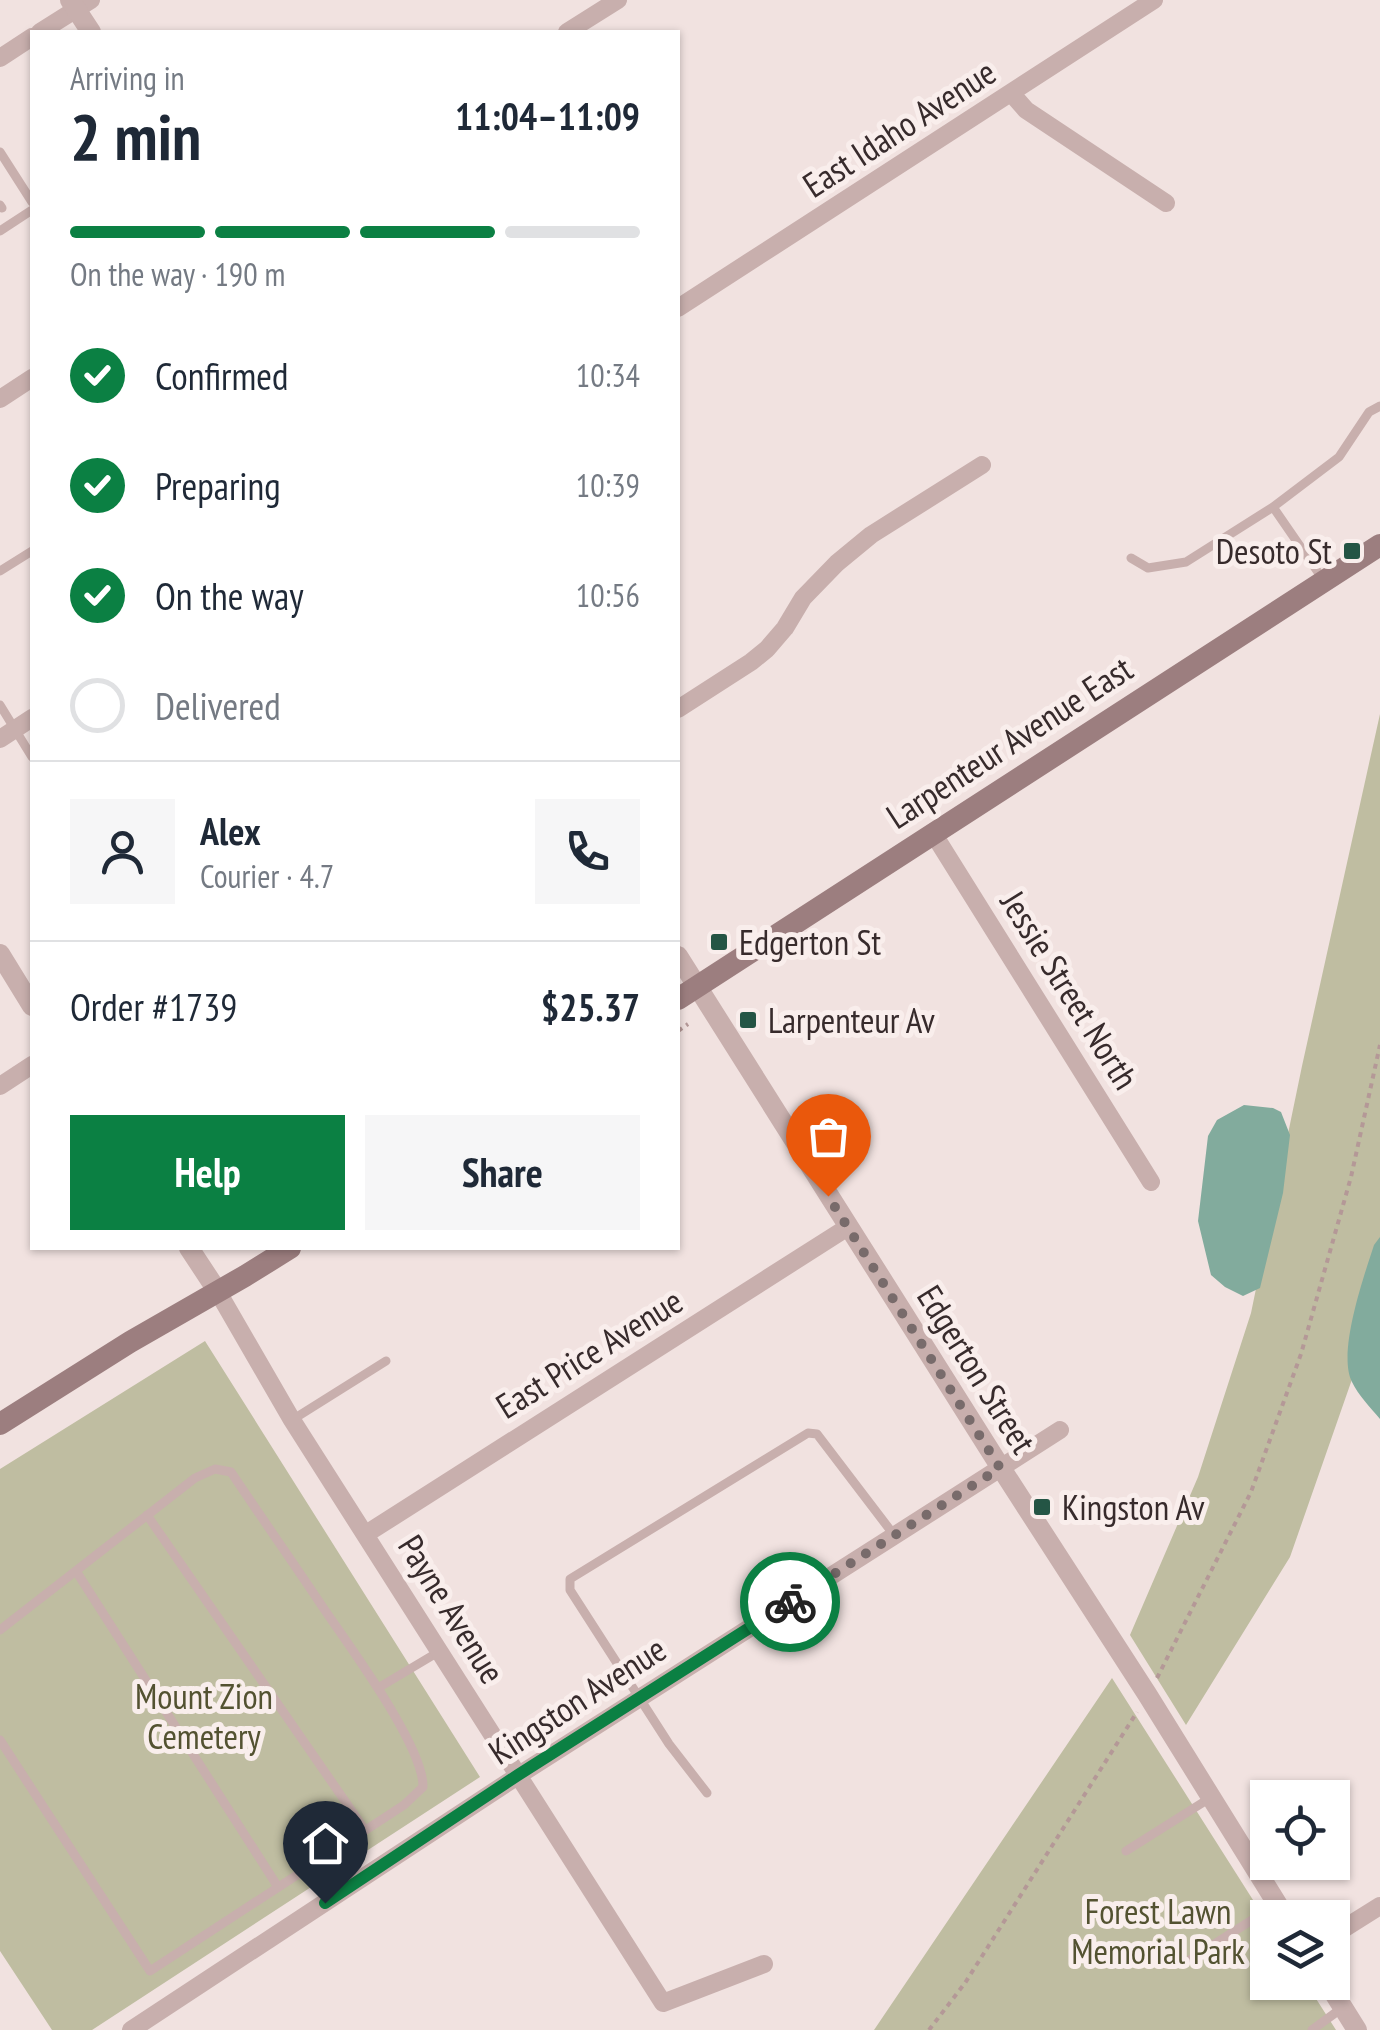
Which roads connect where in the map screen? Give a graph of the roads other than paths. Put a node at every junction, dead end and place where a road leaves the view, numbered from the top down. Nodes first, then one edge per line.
1 (618, 0) edge
2 (1154, 0) edge
3 (79, 3) edge
4 (43, 30) edge
5 (90, 30) edge
6 (570, 30) edge
7 (30, 38) edge
8 (0, 58) edge
9 (1012, 94) junction
10 (0, 152) edge
11 (30, 199) edge
12 (1166, 203) dead end
13 (30, 211) edge
14 (0, 231) edge
15 (680, 307) edge
16 (30, 379) edge
17 (0, 399) edge
18 (1380, 406) edge
19 (982, 466) dead end
20 (1272, 507) junction
21 (1380, 545) edge
22 (30, 551) edge
23 (1130, 558) dead end
24 (0, 571) edge
25 (1323, 580) junction
26 (0, 705) edge
27 (680, 708) edge
28 (30, 719) edge
29 (8, 734) edge
30 (30, 755) edge
31 (933, 834) junction
32 (0, 954) edge
33 (680, 964) edge
34 (687, 993) edge
35 (30, 1003) edge
36 (30, 1066) edge
37 (0, 1086) edge
38 (1151, 1182) dead end
39 (848, 1227) junction
40 (189, 1250) edge
41 (287, 1250) edge
42 (218, 1292) junction
43 (386, 1361) dead end
44 (292, 1420) junction
45 (0, 1424) edge
46 (1060, 1430) dead end
47 (1000, 1468) junction
48 (147, 1515) junction
49 (366, 1534) junction
50 (894, 1535) junction
51 (76, 1570) junction
52 (0, 1630) edge
53 (440, 1651) junction
54 (378, 1688) junction
55 (640, 1698) junction
56 (0, 1740) edge
57 (518, 1775) junction
58 (707, 1793) dead end
59 (1210, 1798) junction
60 (365, 1830) junction
61 (1126, 1850) dead end
62 (278, 1887) junction
63 (1274, 1900) edge
64 (1380, 1906) edge
65 (1350, 1925) edge
66 (1250, 1928) edge
67 (1191, 1959) dead end
68 (764, 1964) dead end
69 (1338, 2000) edge
70 (1343, 2008) junction
71 (131, 2030) edge
72 (1312, 2030) edge
73 (1357, 2030) edge

1 - 6 street
2 - 9 street, East Idaho Avenue
3 - 4 street
3 - 5 street
7 - 8 street
9 - 12 street
9 - 15 street, East Idaho Avenue
10 - 11 lane
13 - 14 lane
16 - 17 street
18 - 20 lane
19 - 27 street
20 - 23 lane
20 - 25 lane
21 - 25 main road, Larpenteur Avenue East
22 - 24 lane
25 - 31 main road, Larpenteur Avenue East
26 - 29 lane
28 - 29 street
29 - 30 lane
31 - 34 main road, Larpenteur Avenue East
31 - 38 street, Jessie Street North
32 - 35 street
33 - 34 street, Edgerton Street
34 - 39 street, Edgerton Street
36 - 37 street
39 - 47 street, Edgerton Street
39 - 49 street, East Price Avenue
40 - 42 street, Payne Avenue
41 - 42 main road
42 - 44 street, Payne Avenue
42 - 45 main road
43 - 44 lane
44 - 49 street, Payne Avenue
46 - 47 street, Kingston Avenue
47 - 50 street, Kingston Avenue
47 - 59 street, Edgerton Street
48 - 51 lane
48 - 54 lane
48 - 60 lane
49 - 53 street, Payne Avenue
50 - 55 street, Kingston Avenue
50 - 55 lane
51 - 52 lane
51 - 62 lane
53 - 54 lane
53 - 57 street, Payne Avenue
54 - 60 lane
55 - 57 street, Kingston Avenue
55 - 58 lane
56 - 62 lane
57 - 68 street, Payne Avenue
57 - 71 street, Kingston Avenue
59 - 61 lane
59 - 63 street, Edgerton Street
60 - 62 lane
64 - 65 street
66 - 67 lane
69 - 70 street
70 - 72 lane
70 - 73 street

